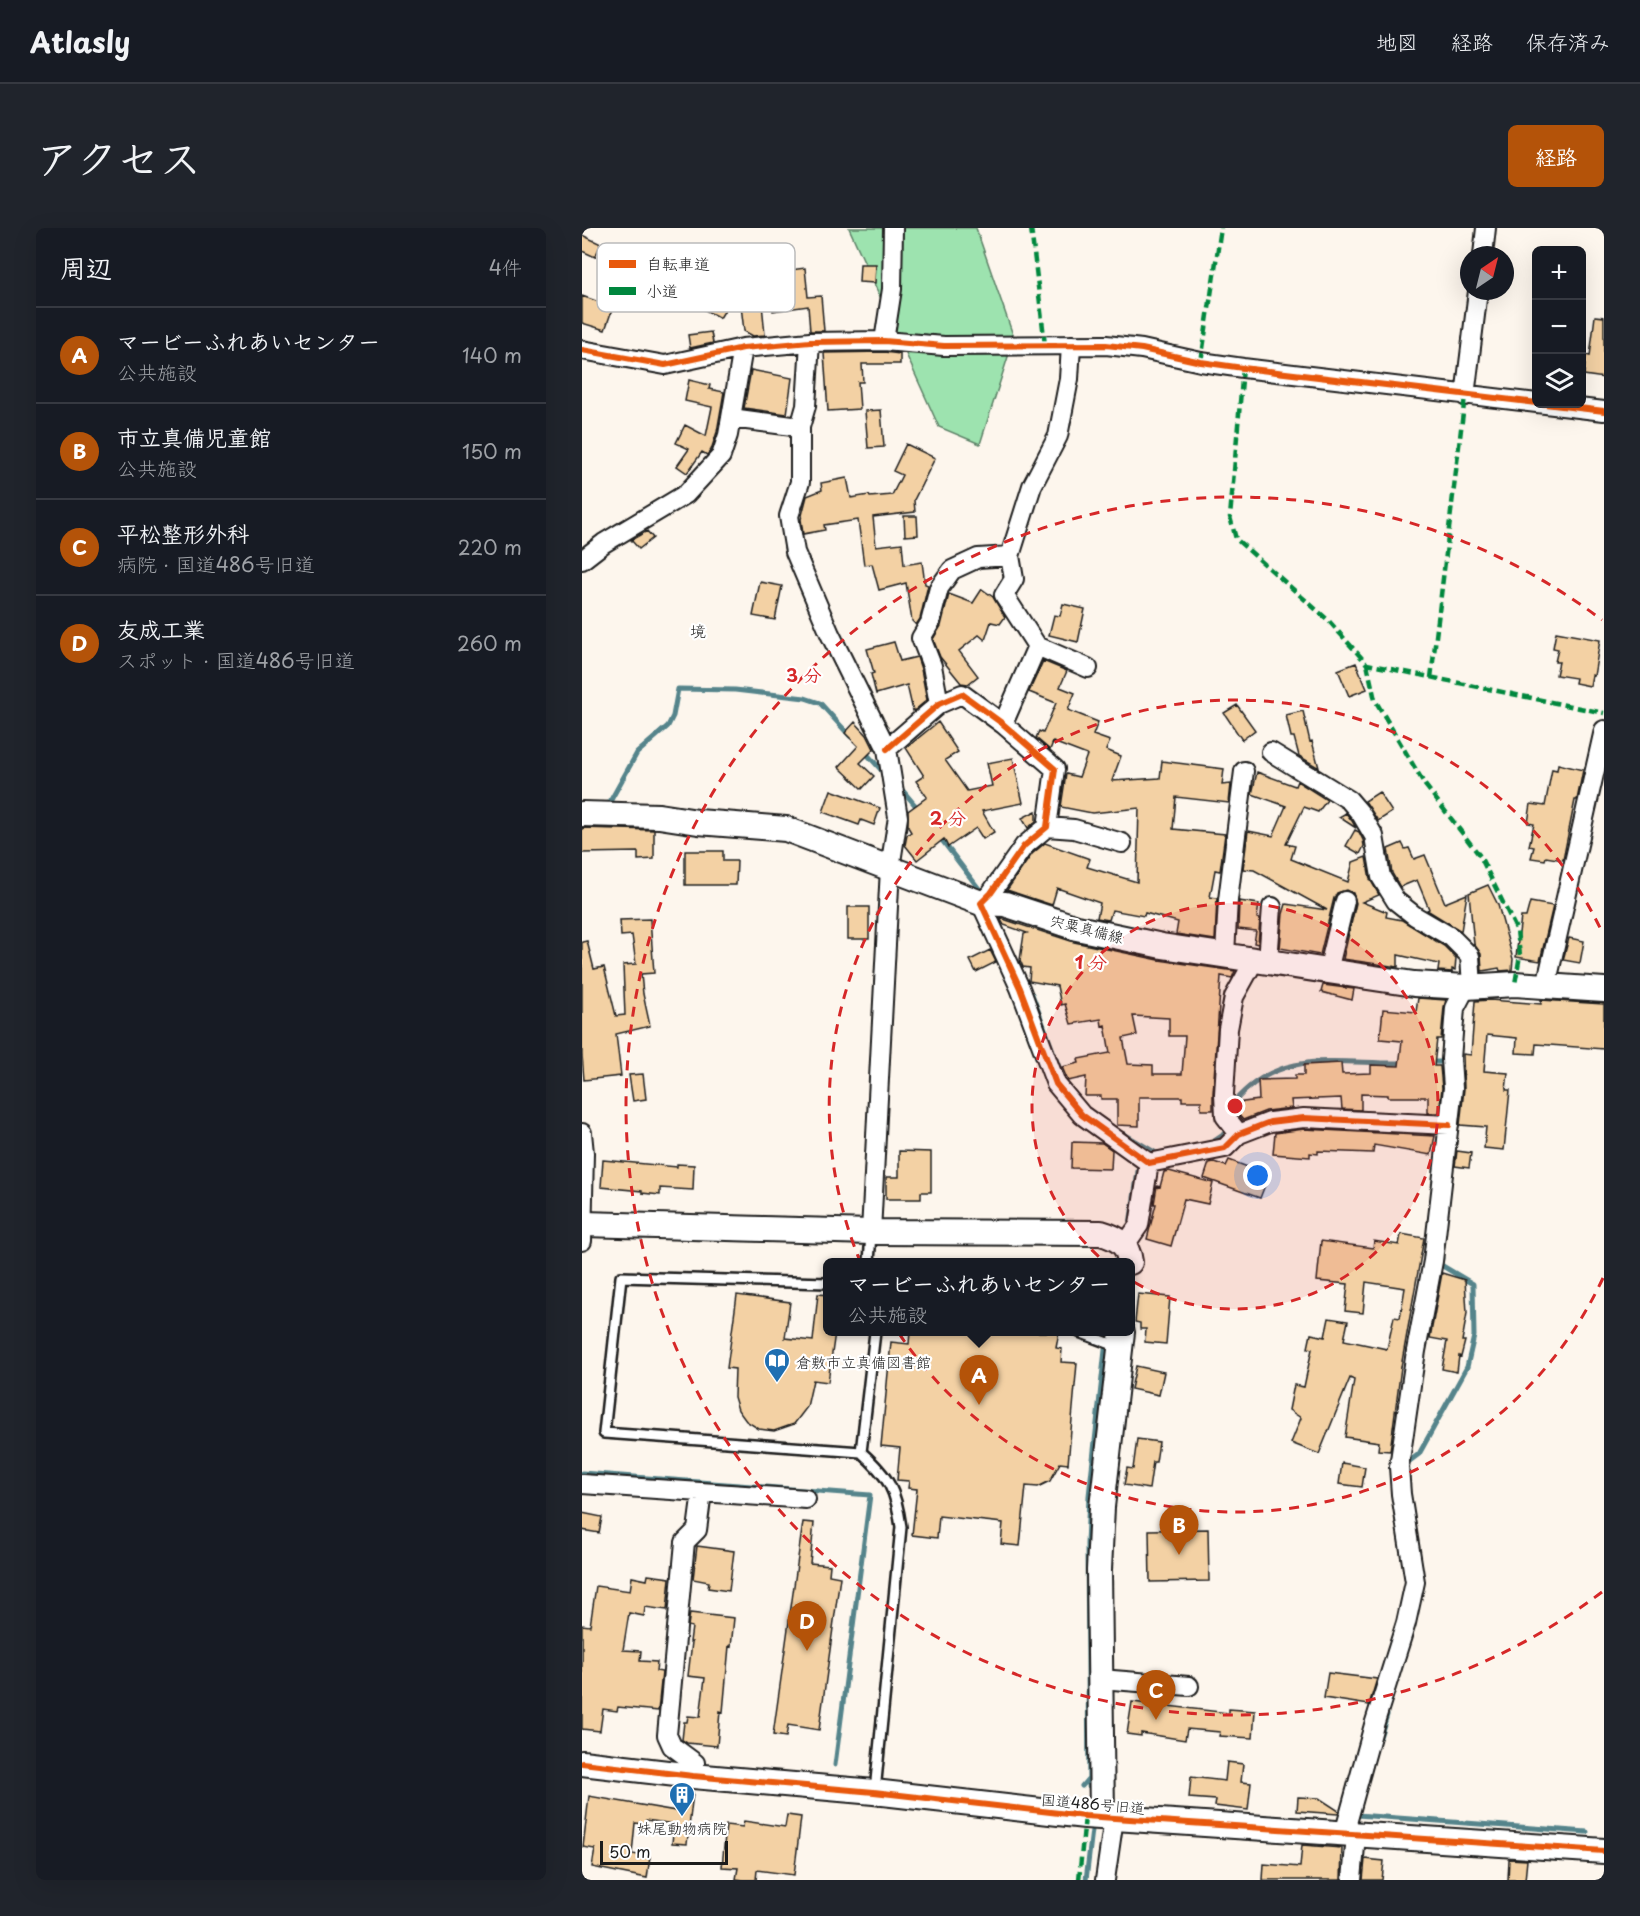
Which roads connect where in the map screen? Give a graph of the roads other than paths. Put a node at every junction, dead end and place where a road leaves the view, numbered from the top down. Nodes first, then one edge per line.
1 (893, 228) edge
2 (1486, 228) edge
3 (1484, 246) edge
4 (1477, 300) edge
5 (884, 341) junction
6 (810, 342) junction
7 (1071, 345) junction
8 (743, 348) junction
9 (582, 350) edge
10 (1465, 396) junction
11 (1604, 411) edge
12 (730, 418) junction
13 (800, 427) junction
14 (1010, 556) junction
15 (582, 560) edge
16 (1037, 646) junction
17 (1089, 668) dead end
18 (939, 704) junction
19 (1003, 724) junction
20 (1604, 730) edge
21 (887, 749) junction
22 (1271, 752) dead end
23 (1244, 771) dead end
24 (582, 814) edge
25 (1047, 827) junction
26 (1122, 843) dead end
27 (890, 868) junction
28 (1345, 902) dead end
29 (981, 903) junction
30 (1272, 907) dead end
31 (1225, 954) junction
32 (1262, 960) junction
33 (1329, 971) junction
34 (1546, 986) junction
35 (1468, 987) junction
36 (1604, 990) edge
37 (1449, 1125) junction
38 (582, 1133) edge
39 (1239, 1134) junction
40 (1149, 1163) junction
41 (583, 1232) edge
42 (871, 1232) junction
43 (1127, 1254) edge
44 (869, 1258) edge
45 (823, 1283) edge
46 (875, 1336) edge
47 (1094, 1336) edge
48 (1113, 1341) edge
49 (861, 1452) junction
50 (582, 1484) edge
51 (702, 1492) junction
52 (806, 1499) dead end
53 (1100, 1679) junction
54 (1188, 1686) dead end
55 (582, 1763) edge
56 (693, 1776) junction
57 (874, 1792) junction
58 (1108, 1817) junction
59 (1350, 1834) junction
60 (1604, 1851) edge
61 (1105, 1880) edge
62 (1352, 1880) edge

1 - 5 street
2 - 3 street
4 - 10 street
5 - 6 street
5 - 7 street
6 - 8 street
6 - 13 street
7 - 10 street
7 - 14 street
8 - 9 street
8 - 12 street
10 - 11 street
12 - 13 street
12 - 15 street
13 - 21 street
14 - 16 street
14 - 18 street
16 - 17 street
16 - 19 street
18 - 19 street
18 - 21 street
19 - 25 street
20 - 34 street
21 - 27 street
22 - 35 street
23 - 31 street
24 - 27 street, 宍粟真備線
25 - 26 street
25 - 29 street
27 - 29 street, 宍粟真備線
27 - 42 street
28 - 33 street
29 - 31 street, 宍粟真備線
29 - 40 street
30 - 32 street
31 - 32 street, 宍粟真備線
32 - 33 street, 宍粟真備線
32 - 39 street
33 - 35 street, 宍粟真備線
34 - 35 street, 宍粟真備線
34 - 36 street, 宍粟真備線
35 - 37 street
37 - 39 street
37 - 59 street
38 - 41 street
39 - 40 street
40 - 43 street
41 - 42 street
42 - 43 street
42 - 44 lane
45 - 49 lane
46 - 49 lane
47 - 48 lane
48 - 53 street
49 - 57 lane
50 - 51 street
51 - 52 street
51 - 56 street
53 - 54 street
53 - 58 street
55 - 56 street, 国道486号旧道
56 - 57 street, 国道486号旧道
57 - 58 street, 国道486号旧道
58 - 59 street, 国道486号旧道
58 - 61 street
59 - 60 street, 国道486号旧道
59 - 62 street

